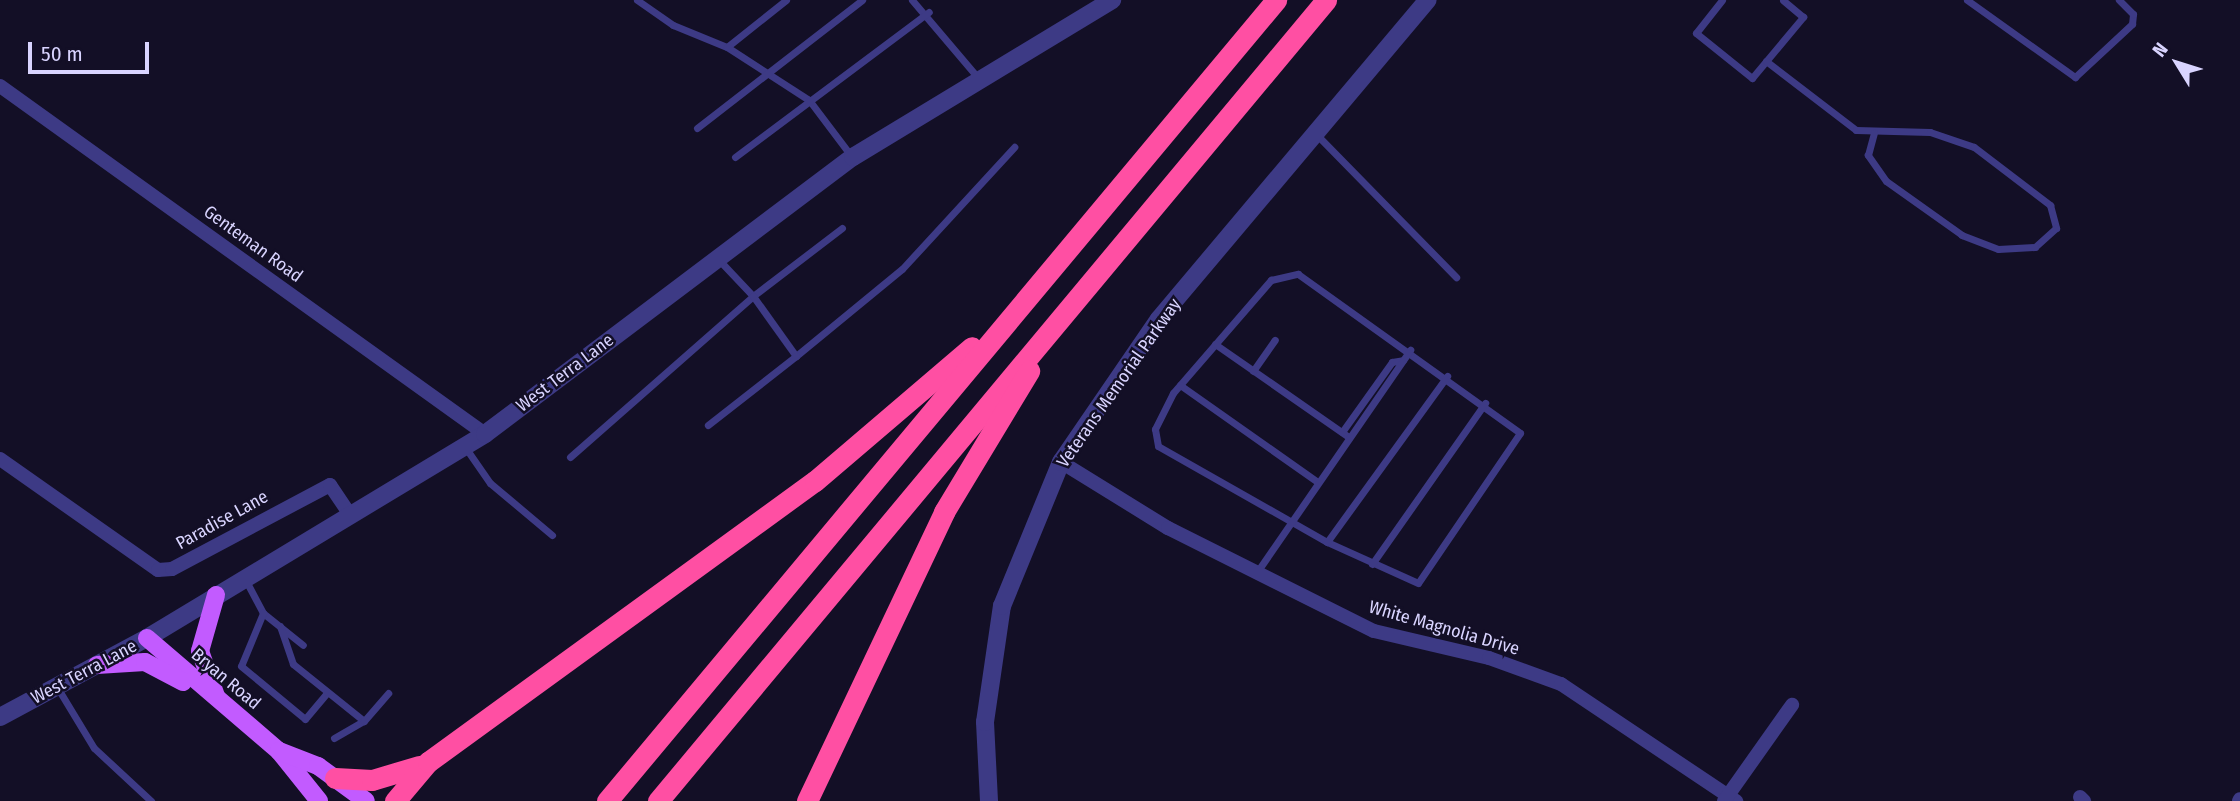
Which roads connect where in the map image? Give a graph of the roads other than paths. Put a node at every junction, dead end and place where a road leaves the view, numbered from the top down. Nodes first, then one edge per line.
1 (636, 0) edge
2 (786, 0) edge
3 (862, 0) edge
4 (912, 0) edge
5 (1112, 0) edge
6 (1276, 0) edge
7 (1326, 0) edge
8 (1428, 0) edge
9 (1722, 0) edge
10 (1783, 0) edge
11 (1967, 0) edge
12 (2119, 0) edge
13 (929, 12) junction
14 (727, 47) junction
15 (1766, 61) junction
16 (768, 74) junction
17 (980, 79) junction
18 (0, 86) edge
19 (809, 100) junction
20 (697, 128) dead end
21 (1874, 132) junction
22 (1315, 134) junction
23 (1014, 147) dead end
24 (735, 157) dead end
25 (853, 157) junction
26 (842, 228) dead end
27 (716, 257) junction
28 (1456, 277) dead end
29 (1037, 286) junction
30 (753, 296) junction
31 (1055, 324) junction
32 (1275, 340) dead end
33 (1215, 344) junction
34 (1410, 350) junction
35 (796, 356) junction
36 (1253, 371) junction
37 (1447, 376) junction
38 (1180, 385) junction
39 (1485, 403) junction
40 (708, 425) dead end
41 (485, 434) junction
42 (1345, 435) junction
43 (465, 446) junction
44 (570, 457) dead end
45 (0, 459) edge
46 (1061, 463) junction
47 (1316, 481) junction
48 (350, 516) junction
49 (1289, 522) junction
50 (552, 536) dead end
51 (1327, 542) junction
52 (1372, 564) junction
53 (1257, 572) junction
54 (244, 579) junction
55 (216, 595) junction
56 (263, 613) junction
57 (279, 626) junction
58 (147, 638) junction
59 (303, 645) dead end
60 (97, 665) junction
61 (57, 687) junction
62 (328, 692) junction
63 (388, 693) dead end
64 (218, 700) junction
65 (1793, 705) dead end
66 (0, 717) edge
67 (364, 721) junction
68 (334, 738) dead end
69 (279, 751) junction
70 (428, 762) junction
71 (335, 778) junction
72 (1729, 799) edge
73 (151, 801) edge
74 (319, 801) edge
75 (366, 801) edge
76 (395, 801) edge
77 (607, 801) edge
78 (658, 801) edge
79 (807, 801) edge
80 (989, 801) edge

1 - 14 lane
2 - 14 lane
3 - 16 lane
4 - 13 lane
5 - 17 street, West Terra Lane
6 - 29 highway
7 - 31 highway
8 - 22 street, Veterans Memorial Parkway
9 - 15 lane
10 - 15 lane
11 - 12 lane
13 - 17 lane
13 - 19 lane
14 - 16 lane
15 - 21 lane
16 - 19 lane
16 - 20 lane
17 - 25 street, West Terra Lane
18 - 41 street, Genteman Road
19 - 24 lane
19 - 25 lane
21 - 21 lane
22 - 28 lane
22 - 46 street, Veterans Memorial Parkway
23 - 35 lane
25 - 27 street, West Terra Lane
26 - 30 lane
27 - 30 lane
27 - 41 street, West Terra Lane
29 - 70 highway
29 - 77 highway
30 - 35 lane
30 - 44 lane
31 - 78 highway
31 - 79 highway
32 - 36 lane
33 - 34 lane
33 - 36 lane
33 - 38 lane
34 - 37 lane
34 - 42 lane
35 - 40 lane
36 - 42 lane
37 - 39 lane
37 - 51 lane
38 - 47 lane
38 - 49 lane
39 - 52 lane
39 - 52 lane
41 - 43 street, West Terra Lane
42 - 47 lane
43 - 48 street, West Terra Lane
43 - 50 lane
45 - 48 street, Paradise Lane
46 - 53 street, White Magnolia Drive
46 - 80 street, Veterans Memorial Parkway
47 - 49 lane
48 - 54 street, West Terra Lane
49 - 51 lane
49 - 53 lane
51 - 52 lane
53 - 72 street, White Magnolia Drive
54 - 55 street, West Terra Lane
54 - 56 lane
55 - 58 street, West Terra Lane
55 - 64 main road
56 - 57 lane
56 - 62 lane
57 - 59 lane
57 - 62 lane
58 - 60 street, West Terra Lane
58 - 64 main road, Bryan Road
60 - 61 street, West Terra Lane
60 - 64 main road
61 - 66 street, West Terra Lane
61 - 73 lane
62 - 67 lane
63 - 67 lane
64 - 69 main road, Bryan Road
65 - 72 street
67 - 68 lane
69 - 71 main road, Bryan Road
69 - 74 main road, Bryan Road
70 - 71 highway
70 - 76 highway
71 - 75 main road, Bryan Road

